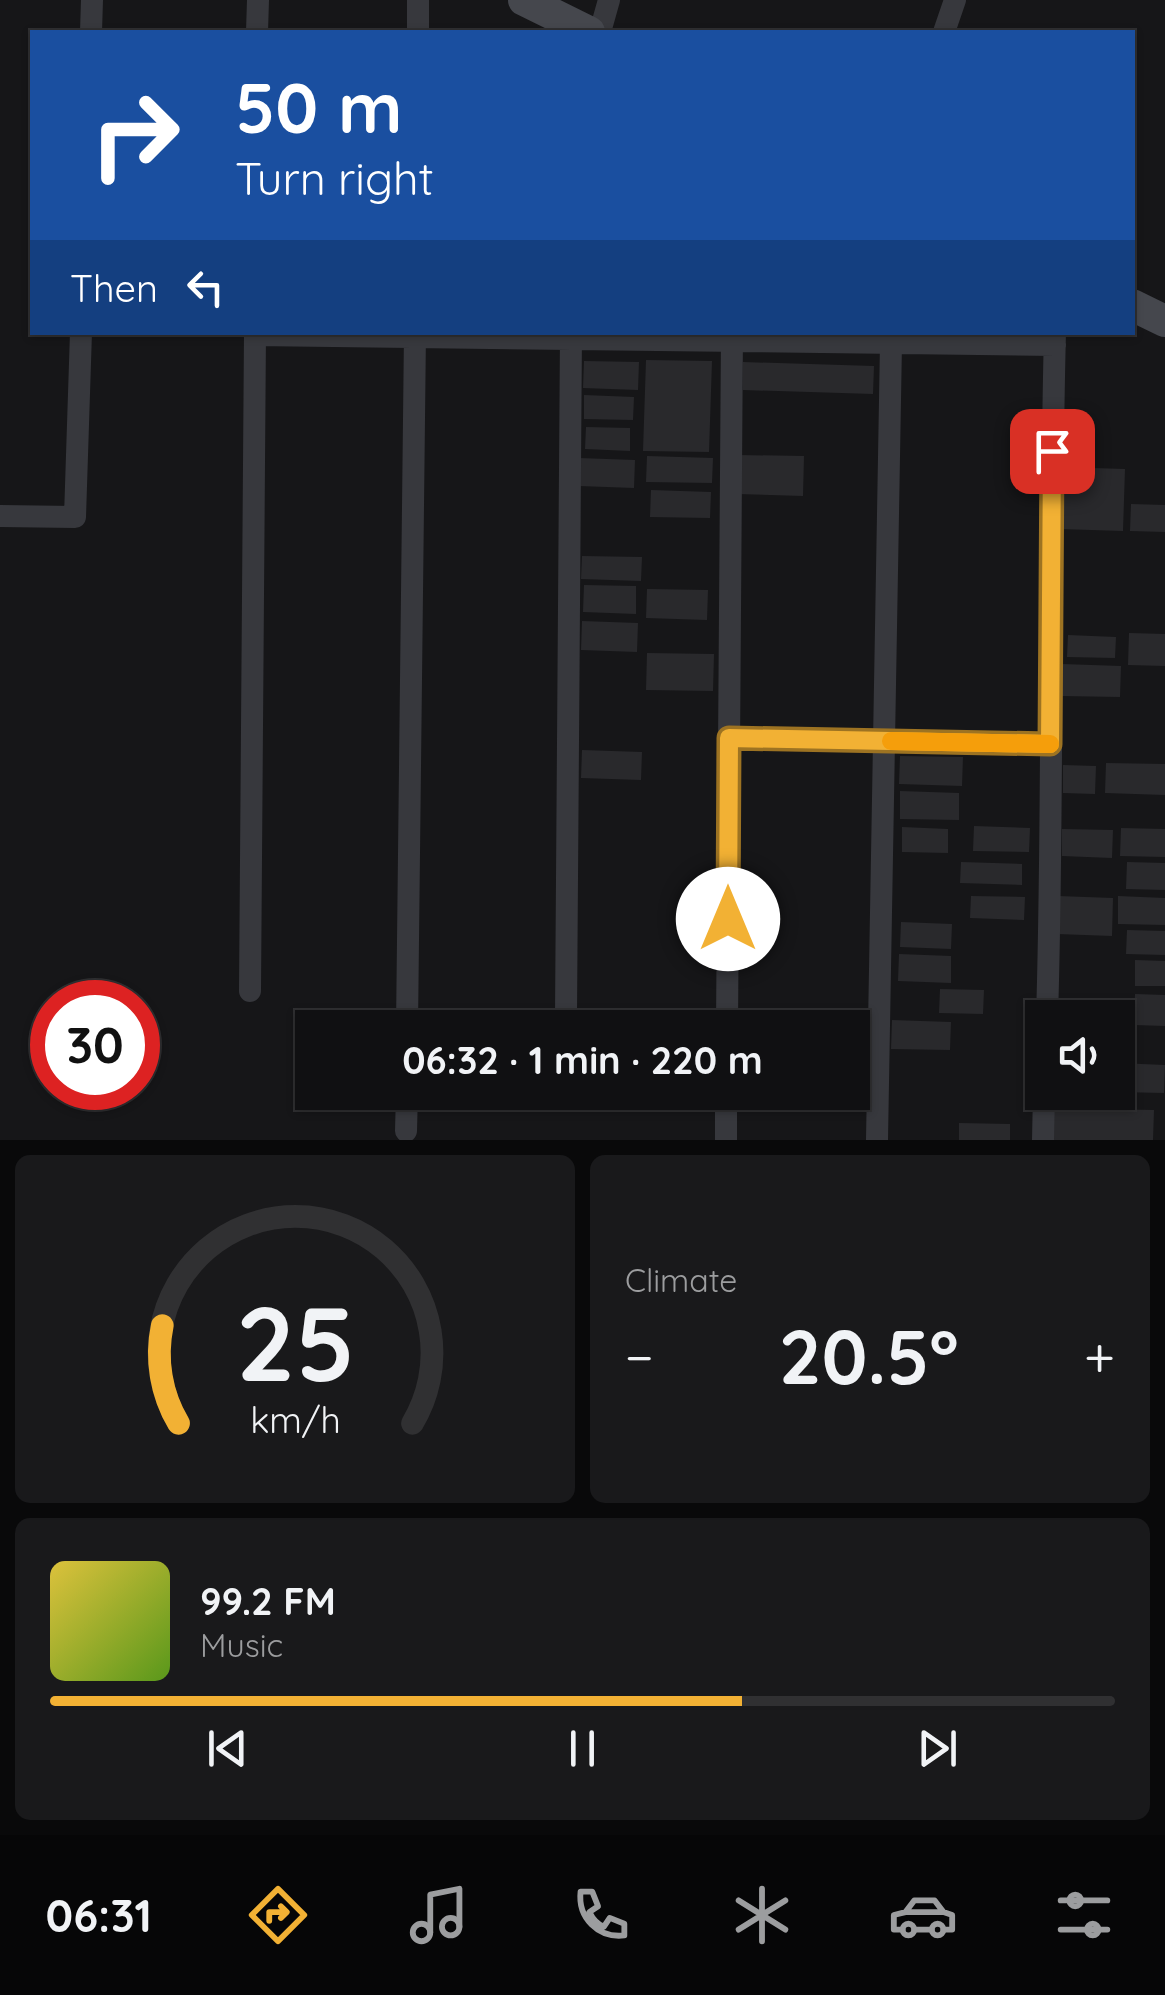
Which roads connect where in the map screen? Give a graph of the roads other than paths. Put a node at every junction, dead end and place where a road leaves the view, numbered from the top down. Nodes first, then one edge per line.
1 (92, 0) edge
2 (258, 0) edge
3 (418, 0) edge
4 (524, 0) edge
5 (609, 0) edge
6 (955, 0) edge
7 (91, 30) edge
8 (257, 30) edge
9 (418, 30) edge
10 (584, 30) edge
11 (945, 30) edge
12 (1135, 306) edge
13 (1165, 320) edge
14 (81, 335) edge
15 (255, 335) edge
16 (415, 335) edge
17 (570, 336) edge
18 (732, 337) edge
19 (1055, 339) edge
20 (891, 344) junction
21 (0, 516) edge
22 (729, 738) junction
23 (884, 741) junction
24 (1050, 744) junction
25 (250, 991) dead end
26 (1048, 1000) edge
27 (407, 1010) edge
28 (566, 1010) edge
29 (727, 1010) edge
30 (407, 1110) edge
31 (726, 1110) edge
32 (1043, 1110) edge
33 (406, 1131) dead end
34 (726, 1140) edge
35 (877, 1140) edge
36 (1042, 1140) edge

1 - 7 street
2 - 8 street
3 - 9 street
4 - 10 main road
5 - 10 street
6 - 11 street
12 - 13 main road
14 - 21 street
15 - 25 street
16 - 17 street
16 - 27 street
17 - 18 street
17 - 28 street
18 - 20 street
18 - 22 street
19 - 20 street
19 - 24 street
20 - 23 street
22 - 23 street
22 - 29 street
23 - 24 street
23 - 35 street
24 - 26 street
30 - 33 street
31 - 34 street
32 - 36 street

